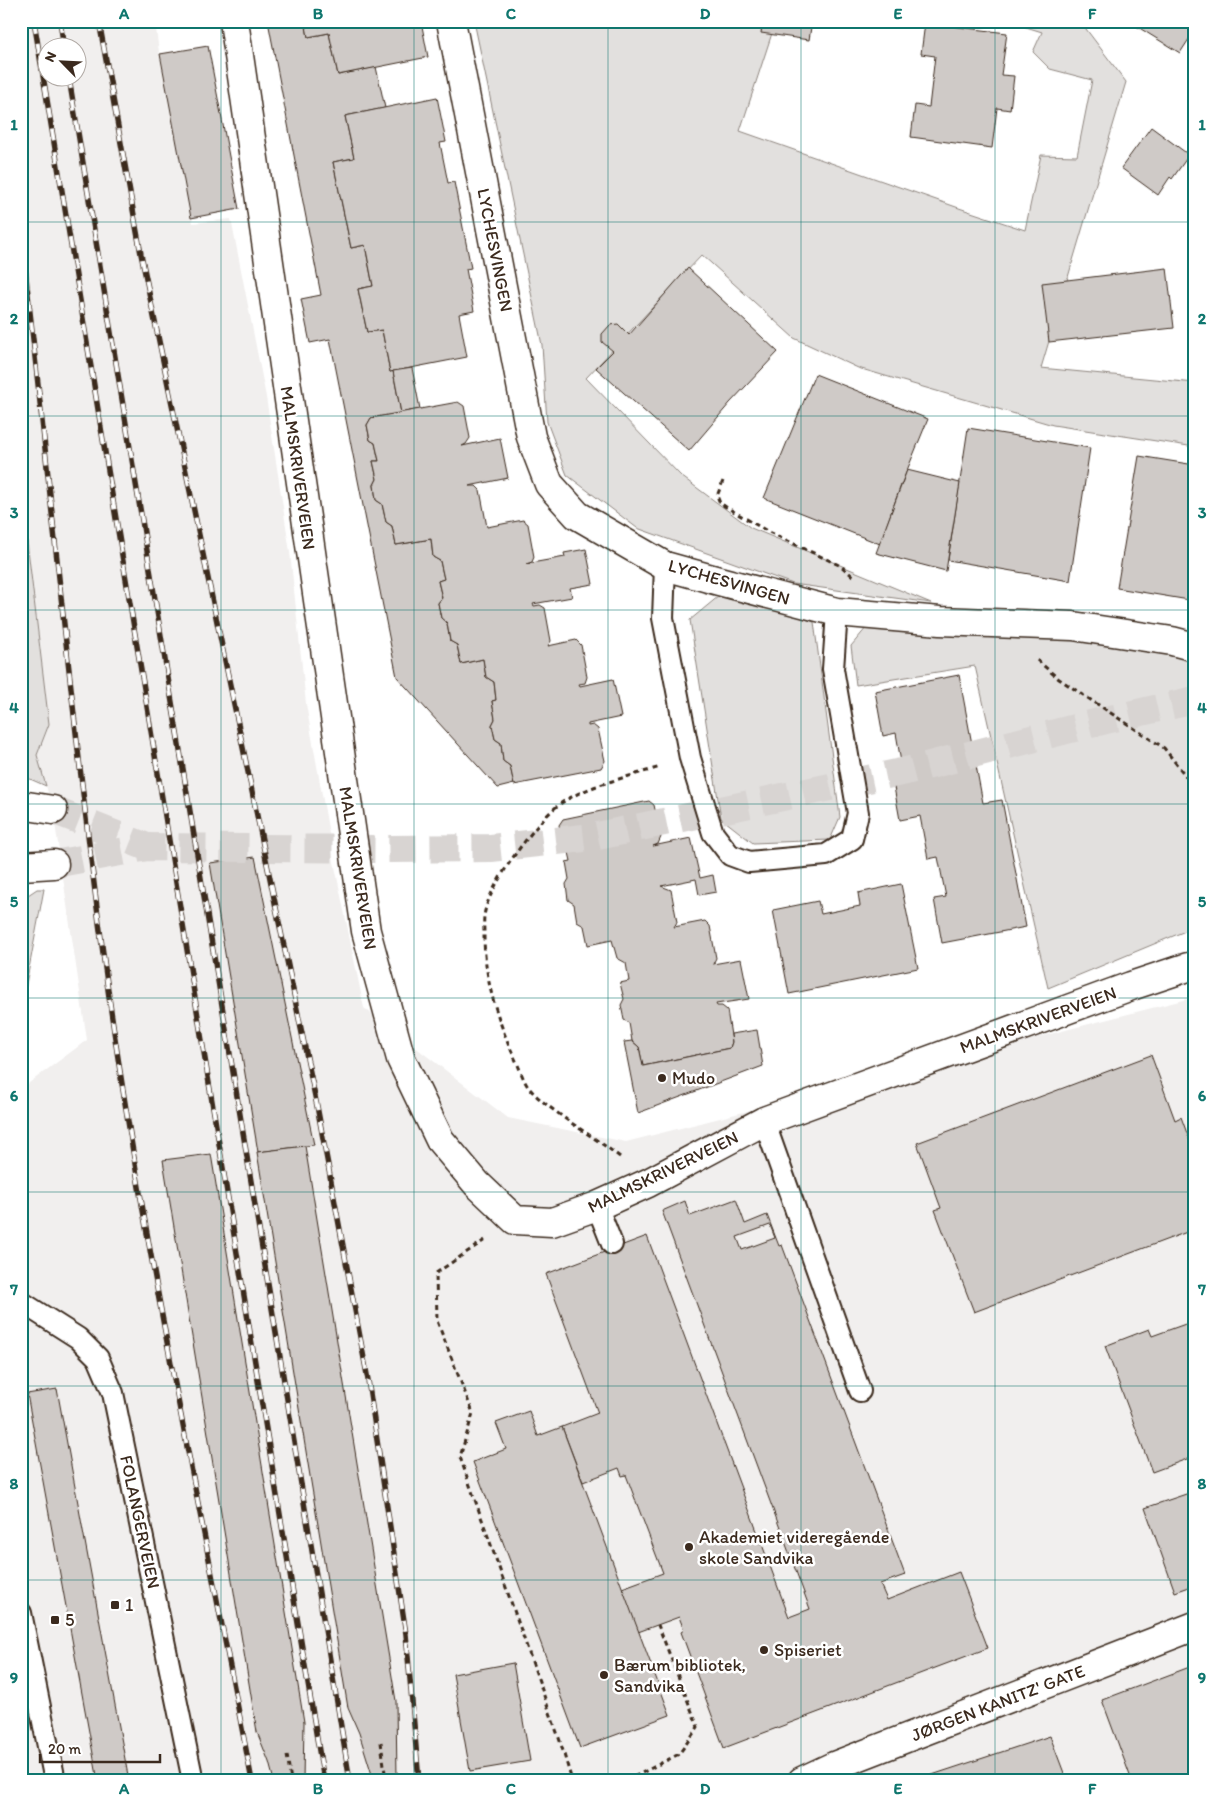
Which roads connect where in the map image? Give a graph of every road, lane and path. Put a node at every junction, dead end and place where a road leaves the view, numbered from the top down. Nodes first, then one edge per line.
1 (234, 21) edge
2 (451, 21) edge
3 (723, 481) dead end
4 (665, 566) junction
5 (837, 612) junction
6 (868, 614) junction
7 (1009, 622) junction
8 (1195, 647) edge
9 (690, 758) junction
10 (1195, 788) edge
11 (21, 805) edge
12 (53, 810) tunnel mouth
13 (54, 864) tunnel mouth
14 (21, 866) edge
15 (1195, 966) edge
16 (764, 1121) junction
17 (648, 1183) junction
18 (597, 1206) junction
19 (514, 1220) junction
20 (612, 1244) dead end
21 (22, 1301) edge
22 (860, 1391) dead end
23 (21, 1613) edge
24 (658, 1625) dead end
25 (1195, 1626) edge
26 (381, 1742) dead end
27 (287, 1755) dead end
28 (55, 1781) edge
29 (193, 1781) edge
30 (291, 1781) edge
31 (386, 1781) edge
32 (572, 1781) edge
33 (626, 1781) edge
34 (802, 1781) edge

1 - 19 street, MALMSKRIVERVEIEN
2 - 4 street, LYCHESVINGEN
3 - 6 path
4 - 5 street, LYCHESVINGEN
4 - 9 lane
5 - 6 street, LYCHESVINGEN
5 - 9 lane
6 - 7 street, LYCHESVINGEN
7 - 8 street, LYCHESVINGEN
7 - 10 path
9 - 17 path
11 - 12 street
13 - 14 street
15 - 16 street, MALMSKRIVERVEIEN
16 - 17 street, MALMSKRIVERVEIEN
16 - 22 lane
17 - 18 street, MALMSKRIVERVEIEN
18 - 19 street, MALMSKRIVERVEIEN
18 - 20 lane
19 - 32 path
21 - 29 lane, FOLANGERVEIEN
23 - 28 lane
24 - 33 path
25 - 34 street, JØRGEN KANITZ' GATE
26 - 31 path
27 - 30 path

